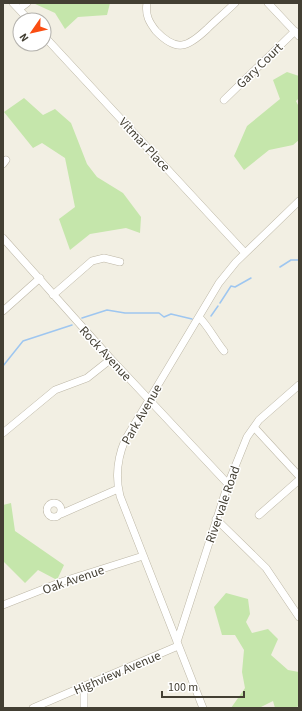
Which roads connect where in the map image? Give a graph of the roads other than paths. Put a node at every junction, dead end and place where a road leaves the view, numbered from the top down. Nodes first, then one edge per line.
1 (13, 3) edge
2 (27, 3) edge
3 (147, 3) edge
4 (235, 3) edge
5 (268, 3) edge
6 (19, 9) junction
7 (22, 12) edge
8 (297, 34) edge
9 (52, 45) edge
10 (224, 100) dead end
11 (299, 201) edge
12 (3, 238) edge
13 (245, 253) junction
14 (120, 262) dead end
15 (40, 278) junction
16 (53, 296) junction
17 (3, 311) edge
18 (199, 317) junction
19 (224, 351) dead end
20 (111, 359) junction
21 (299, 385) edge
22 (150, 398) junction
23 (254, 427) junction
24 (3, 433) edge
25 (299, 476) edge
26 (299, 480) edge
27 (228, 484) junction
28 (118, 489) junction
29 (61, 514) dead end
30 (258, 515) dead end
31 (216, 519) junction
32 (143, 556) junction
33 (3, 605) edge
34 (299, 617) edge
35 (178, 644) junction
36 (84, 686) junction
37 (33, 708) edge
38 (84, 708) edge
39 (203, 708) edge

1 - 6 street
2 - 6 street
3 - 4 street
5 - 8 street
6 - 7 street
8 - 10 street, Gary Court
9 - 13 street, Vitmar Place
11 - 13 street, Park Avenue
12 - 15 street, Rock Avenue
13 - 18 street, Park Avenue
14 - 16 street
15 - 16 street, Rock Avenue
15 - 17 street
16 - 20 street, Rock Avenue
18 - 19 street
18 - 22 street, Park Avenue
20 - 22 street, Rock Avenue
20 - 24 street
21 - 23 street, Rivervale Road
22 - 27 street, Rock Avenue
22 - 28 street, Park Avenue
23 - 25 street
23 - 27 street, Rivervale Road
26 - 30 street
27 - 31 street, Rivervale Road
28 - 29 street
28 - 32 street, Park Avenue
31 - 34 street
31 - 35 street, Rivervale Road
32 - 33 street, Oak Avenue
32 - 35 street, Park Avenue
35 - 36 street, Highview Avenue
35 - 39 street, Park Avenue
36 - 37 street, Highview Avenue
36 - 38 street

